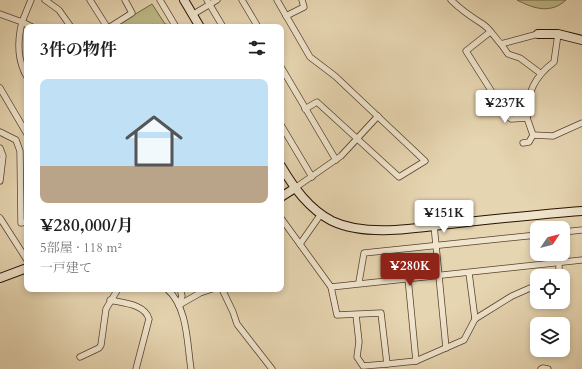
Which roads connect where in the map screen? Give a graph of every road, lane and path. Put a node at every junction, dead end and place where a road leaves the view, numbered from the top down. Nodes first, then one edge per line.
1 (31, 0) edge
2 (45, 0) edge
3 (90, 0) edge
4 (125, 0) edge
5 (160, 0) edge
6 (184, 0) edge
7 (217, 0) edge
8 (242, 0) edge
9 (277, 0) edge
10 (302, 0) edge
11 (451, 0) edge
12 (208, 2) edge
13 (0, 14) edge
14 (192, 15) junction
15 (286, 16) junction
16 (22, 22) junction
17 (26, 24) edge
18 (69, 24) edge
19 (105, 24) edge
20 (115, 24) edge
21 (174, 24) edge
22 (198, 24) edge
23 (221, 24) edge
24 (256, 24) edge
25 (490, 32) junction
26 (538, 34) joint
27 (558, 34) junction
28 (582, 40) edge
29 (501, 44) junction
30 (24, 72) edge
31 (284, 72) edge
32 (540, 73) junction
33 (0, 88) edge
34 (305, 109) junction
35 (378, 116) junction
36 (527, 118) junction
37 (582, 123) edge
38 (24, 129) edge
39 (284, 130) edge
40 (0, 132) edge
41 (533, 135) junction
42 (358, 138) junction
43 (523, 143) dead end
44 (0, 148) edge
45 (336, 160) junction
46 (284, 171) edge
47 (312, 177) junction
48 (0, 181) edge
49 (295, 188) junction
50 (24, 191) edge
51 (284, 195) edge
52 (582, 211) edge
53 (322, 214) junction
54 (0, 218) edge
55 (284, 222) edge
56 (24, 223) edge
57 (434, 225) junction
58 (582, 230) edge
59 (570, 231) edge
60 (530, 236) edge
61 (300, 244) junction
62 (436, 245) junction
63 (24, 255) edge
64 (582, 260) edge
65 (559, 263) junction
66 (24, 269) edge
67 (559, 269) edge
68 (469, 272) junction
69 (2, 275) edge
70 (439, 275) junction
71 (408, 278) junction
72 (359, 282) junction
73 (331, 287) junction
74 (530, 288) edge
75 (116, 292) edge
76 (169, 292) edge
77 (181, 292) edge
78 (203, 292) edge
79 (223, 292) edge
80 (110, 300) junction
81 (179, 305) junction
82 (356, 316) junction
83 (475, 319) junction
84 (446, 348) junction
85 (80, 357) dead end
86 (416, 362) junction
87 (387, 364) junction
88 (136, 369) edge
89 (191, 369) edge
90 (272, 369) edge
91 (541, 369) edge
92 (548, 369) edge

1 - 16 street
2 - 18 street
3 - 19 street
4 - 20 street
5 - 21 street
6 - 14 street
7 - 12 street
8 - 24 street
9 - 15 street
10 - 15 street
11 - 25 street
12 - 14 street
12 - 23 street
13 - 16 street
14 - 22 street
15 - 35 street
16 - 17 street
16 - 30 street
25 - 29 street
25 - 36 street
26 - 27 street
26 - 29 street
27 - 28 street
27 - 32 street
29 - 32 street
31 - 34 street
32 - 36 street
33 - 38 street
34 - 42 street
34 - 45 street
35 - 42 street
35 - 42 street
36 - 41 street
37 - 41 street
39 - 47 street
40 - 50 street
41 - 43 street
42 - 45 street
44 - 48 street
45 - 47 street
46 - 49 street
47 - 49 street
49 - 51 street
49 - 53 street
50 - 56 street
52 - 57 street
53 - 57 street
53 - 61 street
54 - 63 street
55 - 61 street
57 - 62 street
58 - 59 street
60 - 62 street
61 - 73 street
62 - 70 street
62 - 72 street
64 - 65 street
65 - 67 street
65 - 68 street
66 - 69 street
68 - 70 street
68 - 83 street
70 - 71 street
70 - 84 street
71 - 72 street
71 - 86 street
72 - 73 street
73 - 82 street
74 - 83 street
75 - 80 street
76 - 81 street
77 - 81 street
78 - 81 street
79 - 90 street
80 - 85 street
80 - 88 street
81 - 89 street
82 - 87 street
82 - 87 street
83 - 84 street
84 - 86 street
86 - 87 street
91 - 92 street

